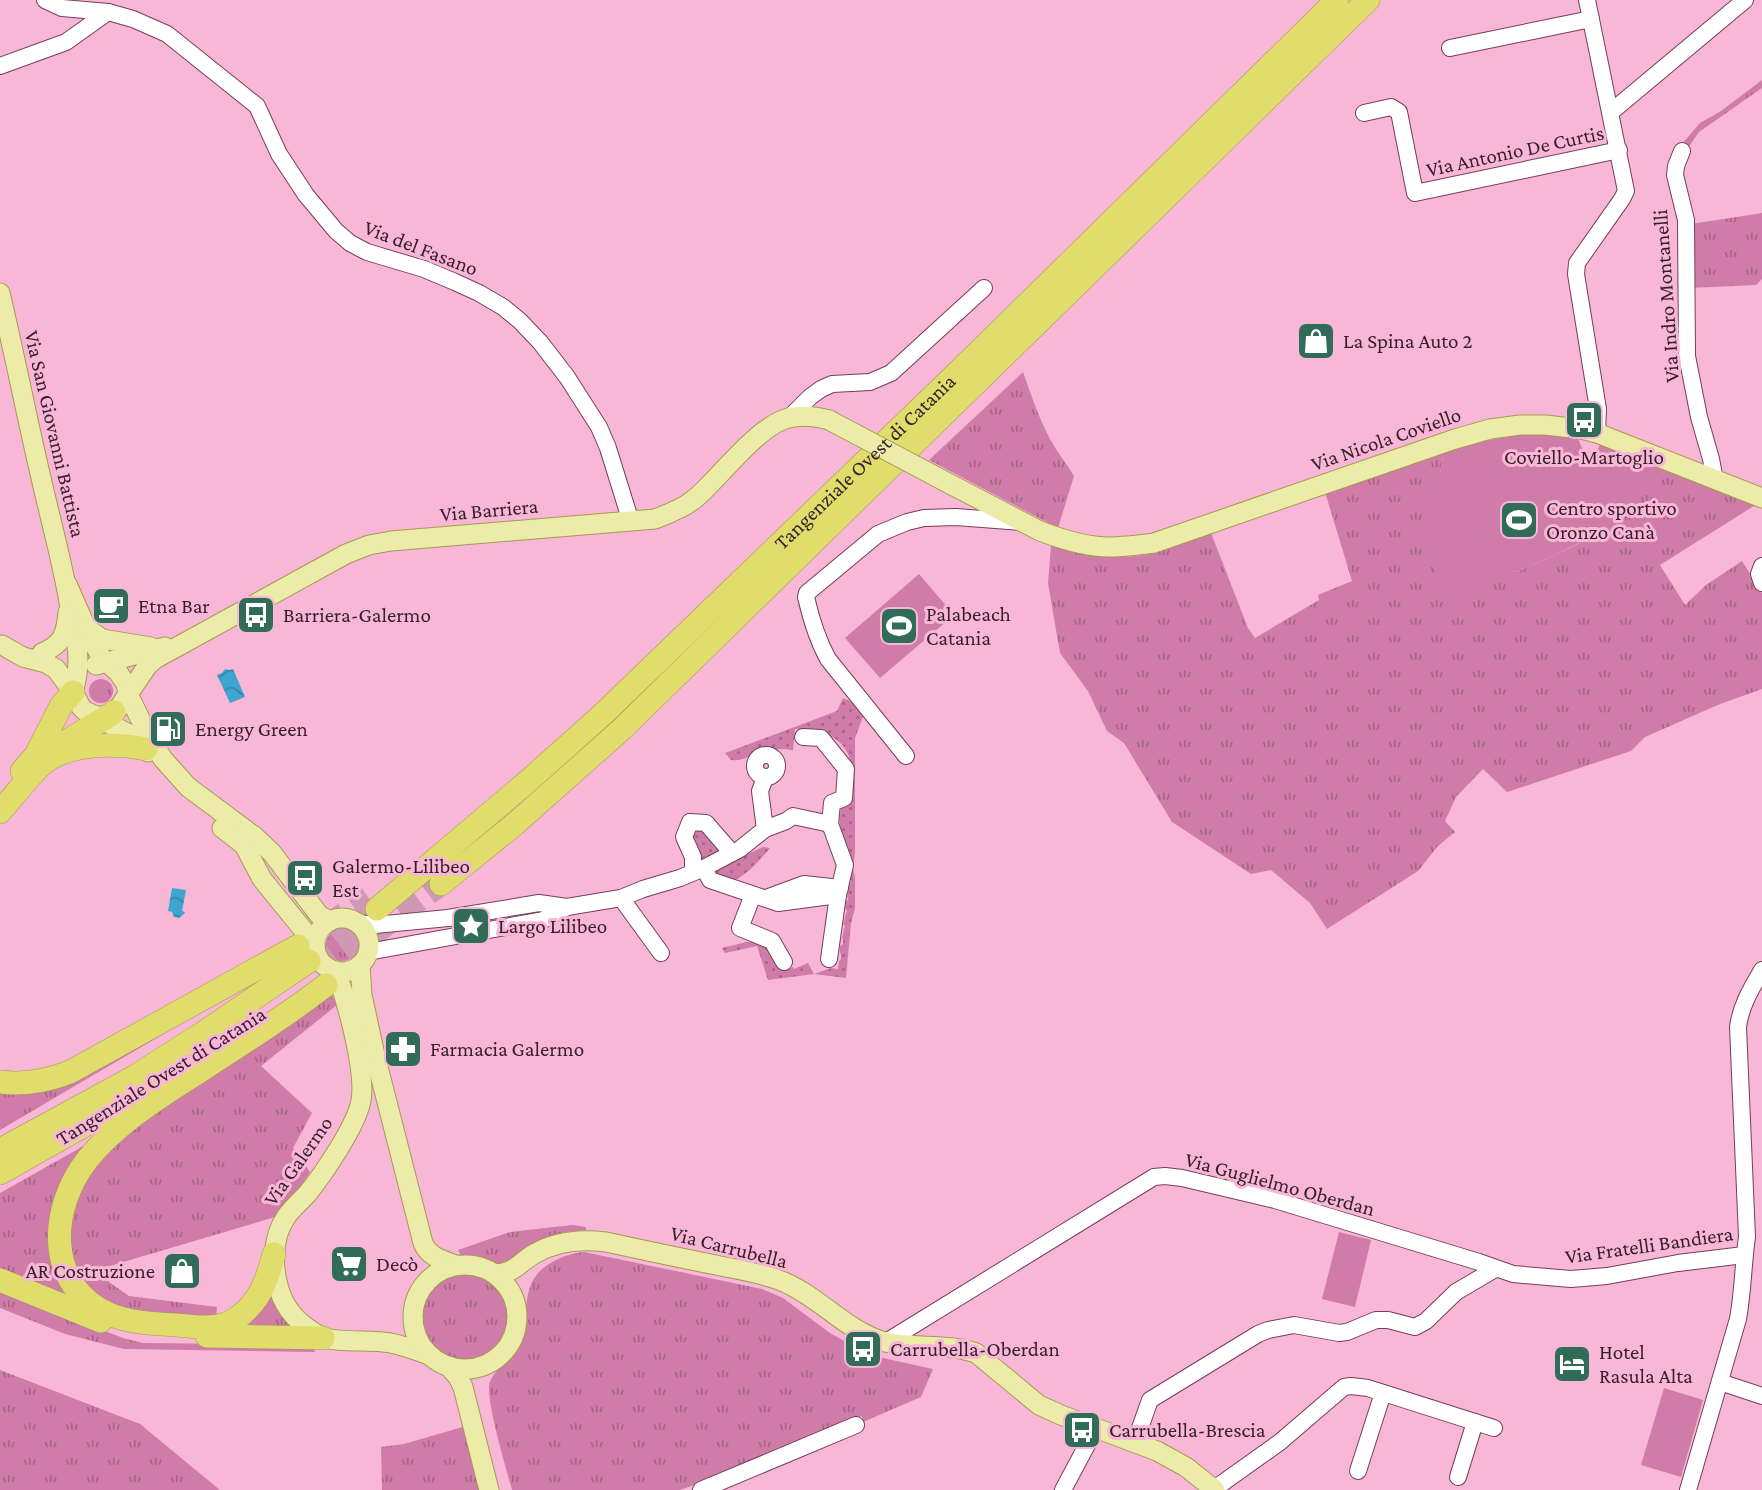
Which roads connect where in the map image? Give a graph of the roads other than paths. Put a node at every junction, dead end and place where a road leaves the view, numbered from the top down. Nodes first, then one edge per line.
1 (45, 0) edge
2 (1338, 0) edge
3 (1368, 0) edge
4 (1587, 0) edge
5 (1745, 0) edge
6 (108, 12) junction
7 (1591, 19) junction
8 (1450, 48) dead end
9 (0, 66) edge
10 (1611, 112) junction
11 (1364, 113) dead end
12 (1619, 150) junction
13 (1682, 151) dead end
14 (984, 288) dead end
15 (0, 293) edge
16 (790, 417) junction
17 (1597, 433) junction
18 (1715, 480) junction
19 (1762, 498) edge
20 (631, 522) junction
21 (1024, 523) junction
22 (1762, 566) edge
23 (1762, 583) edge
24 (68, 594) junction
25 (83, 625) junction
26 (180, 644) junction
27 (1, 645) edge
28 (159, 648) junction
29 (42, 653) junction
30 (78, 661) junction
31 (106, 665) junction
32 (69, 690) junction
33 (118, 706) junction
34 (803, 737) dead end
35 (146, 749) junction
36 (906, 756) dead end
37 (42, 764) junction
38 (765, 778) dead end
39 (0, 796) edge
40 (0, 812) edge
41 (830, 824) junction
42 (765, 829) junction
43 (732, 853) junction
44 (699, 870) junction
45 (839, 892) junction
46 (758, 897) junction
47 (621, 898) junction
48 (446, 900) junction
49 (373, 903) tunnel mouth
50 (567, 907) junction
51 (330, 921) junction
52 (358, 923) junction
53 (451, 936) junction
54 (661, 953) dead end
55 (364, 958) junction
56 (829, 960) dead end
57 (783, 962) dead end
58 (317, 964) junction
59 (1762, 970) edge
60 (0, 1082) edge
61 (0, 1150) edge
62 (0, 1172) edge
63 (557, 1245) junction
64 (274, 1254) junction
65 (1744, 1255) junction
66 (456, 1265) junction
67 (1495, 1269) junction
68 (495, 1274) junction
69 (0, 1280) edge
70 (517, 1307) junction
71 (323, 1338) junction
72 (886, 1342) junction
73 (429, 1355) junction
74 (487, 1365) junction
75 (449, 1367) junction
76 (1720, 1382) junction
77 (1383, 1393) junction
78 (1762, 1396) edge
79 (1475, 1422) junction
80 (856, 1425) dead end
81 (1096, 1427) junction
82 (1494, 1428) dead end
83 (1135, 1442) junction
84 (1358, 1471) dead end
85 (1458, 1477) dead end
86 (489, 1490) edge
87 (497, 1490) edge
88 (701, 1490) edge
89 (1063, 1490) edge
90 (1214, 1490) edge
91 (1688, 1490) edge

1 - 6 street, Via del Fasano
2 - 49 highway, Tangenziale Ovest di Catania
3 - 48 highway, Tangenziale Ovest di Catania
4 - 7 street
5 - 10 street
6 - 9 street
6 - 20 street, Via del Fasano
7 - 8 street
7 - 10 street
10 - 12 street
11 - 12 street, Via Antonio De Curtis
12 - 17 street
13 - 18 street, Via Indro Montanelli
14 - 16 street, Via Barriera
15 - 24 main road, Via San Giovanni Battista
16 - 20 main road, Via Barriera
16 - 21 main road, bridge
17 - 18 main road, Via Nicola Coviello
17 - 21 main road, Via Nicola Coviello
18 - 19 main road, Via Nicola Coviello
20 - 26 main road, Via Barriera
21 - 36 street
22 - 23 street
24 - 25 main road
24 - 29 main road
24 - 30 main road
25 - 28 main road
25 - 31 main road
26 - 28 main road
26 - 33 main road
27 - 29 main road
27 - 32 main road
28 - 31 main road
29 - 30 main road
30 - 31 main road
30 - 32 main road
31 - 32 main road
31 - 33 main road
32 - 33 main road
32 - 39 highway
33 - 35 main road, Via Galermo
33 - 37 highway
33 - 51 main road
34 - 41 street
35 - 37 highway
35 - 58 main road, Via Galermo
37 - 40 highway
38 - 42 street
41 - 42 street
41 - 45 street
42 - 43 street
43 - 44 street
43 - 44 street
44 - 46 street
44 - 47 street
45 - 46 street
45 - 56 street
46 - 57 street
47 - 50 street
47 - 54 street
48 - 50 street
48 - 52 street
48 - 53 street
50 - 53 street
51 - 52 main road
51 - 58 main road
52 - 55 main road
53 - 55 street
55 - 58 main road
55 - 66 main road
58 - 60 highway
58 - 61 highway, Tangenziale Ovest di Catania
58 - 62 highway, Tangenziale Ovest di Catania
58 - 64 main road, Via Galermo
58 - 64 highway
59 - 65 street, Via Fratelli Bandiera
63 - 68 main road, Via Carrubella
63 - 70 main road
63 - 72 main road, Via Carrubella
64 - 71 main road, Via Galermo
65 - 67 street, Via Fratelli Bandiera
65 - 76 street
66 - 68 main road
66 - 73 main road
67 - 72 street, Via Guglielmo Oberdan
67 - 83 street
68 - 70 main road
69 - 71 highway
70 - 74 main road
71 - 73 main road
72 - 81 main road, Via Carrubella
73 - 75 main road
74 - 75 main road
74 - 87 main road
75 - 86 main road
76 - 78 street
76 - 91 street
77 - 79 street
77 - 84 street
77 - 90 street
79 - 82 street
79 - 85 street
80 - 88 street
81 - 83 main road, Via Carrubella
81 - 89 street
83 - 90 main road, Via Carrubella

